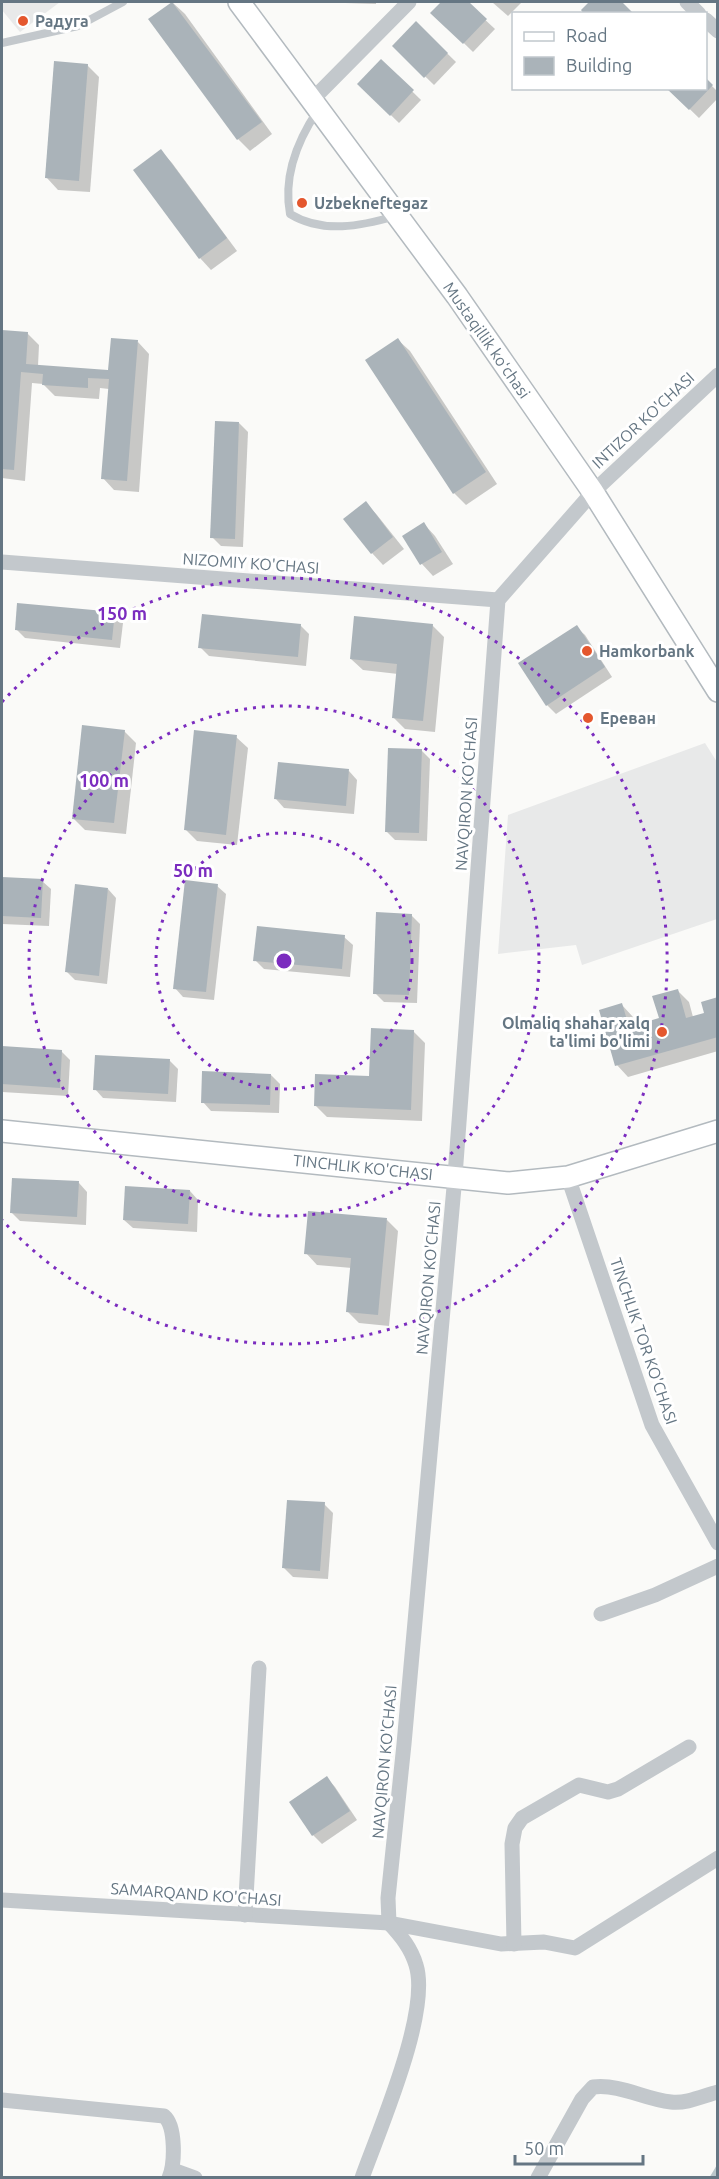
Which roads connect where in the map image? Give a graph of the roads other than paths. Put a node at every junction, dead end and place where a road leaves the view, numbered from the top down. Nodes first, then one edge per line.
1 (123, 2) edge
2 (239, 2) edge
3 (409, 2) edge
4 (2, 43) edge
5 (315, 104) junction
6 (398, 215) junction
7 (717, 375) edge
8 (593, 492) junction
9 (2, 562) edge
10 (498, 600) junction
11 (717, 691) edge
12 (2, 1131) edge
13 (717, 1131) edge
14 (455, 1176) junction
15 (568, 1177) junction
16 (717, 1543) edge
17 (717, 1566) edge
18 (601, 1614) dead end
19 (259, 1668) dead end
20 (689, 1747) dead end
21 (717, 1858) edge
22 (2, 1900) edge
23 (244, 1915) junction
24 (389, 1923) junction
25 (514, 1944) junction
26 (717, 2092) edge
27 (2, 2100) edge
28 (171, 2174) edge
29 (195, 2178) edge
30 (362, 2178) edge
31 (538, 2178) edge

1 - 4 lane
2 - 5 main road, Mustaqillik koʻchasi
3 - 5 street
5 - 6 main road, Mustaqillik koʻchasi
5 - 6 lane
6 - 8 main road, Mustaqillik koʻchasi
7 - 8 street, INTIZOR KO'CHASI
8 - 10 street
8 - 11 main road, Mustaqillik koʻchasi
9 - 10 street, NIZOMIY KO'CHASI
10 - 14 street, NAVQIRON KO'CHASI
12 - 14 main road, TINCHLIK KO'CHASI
13 - 15 main road, TINCHLIK KO'CHASI
14 - 15 main road, TINCHLIK KO'CHASI
14 - 24 street, NAVQIRON KO'CHASI
15 - 16 street, TINCHLIK TOR KO'CHASI
17 - 18 street
19 - 23 street
20 - 25 street
21 - 25 street, SAMARQAND KO'CHASI
22 - 23 street, SAMARQAND KO'CHASI
23 - 24 street, SAMARQAND KO'CHASI
24 - 25 street, SAMARQAND KO'CHASI
24 - 30 street
26 - 31 street
27 - 28 street
28 - 29 street

